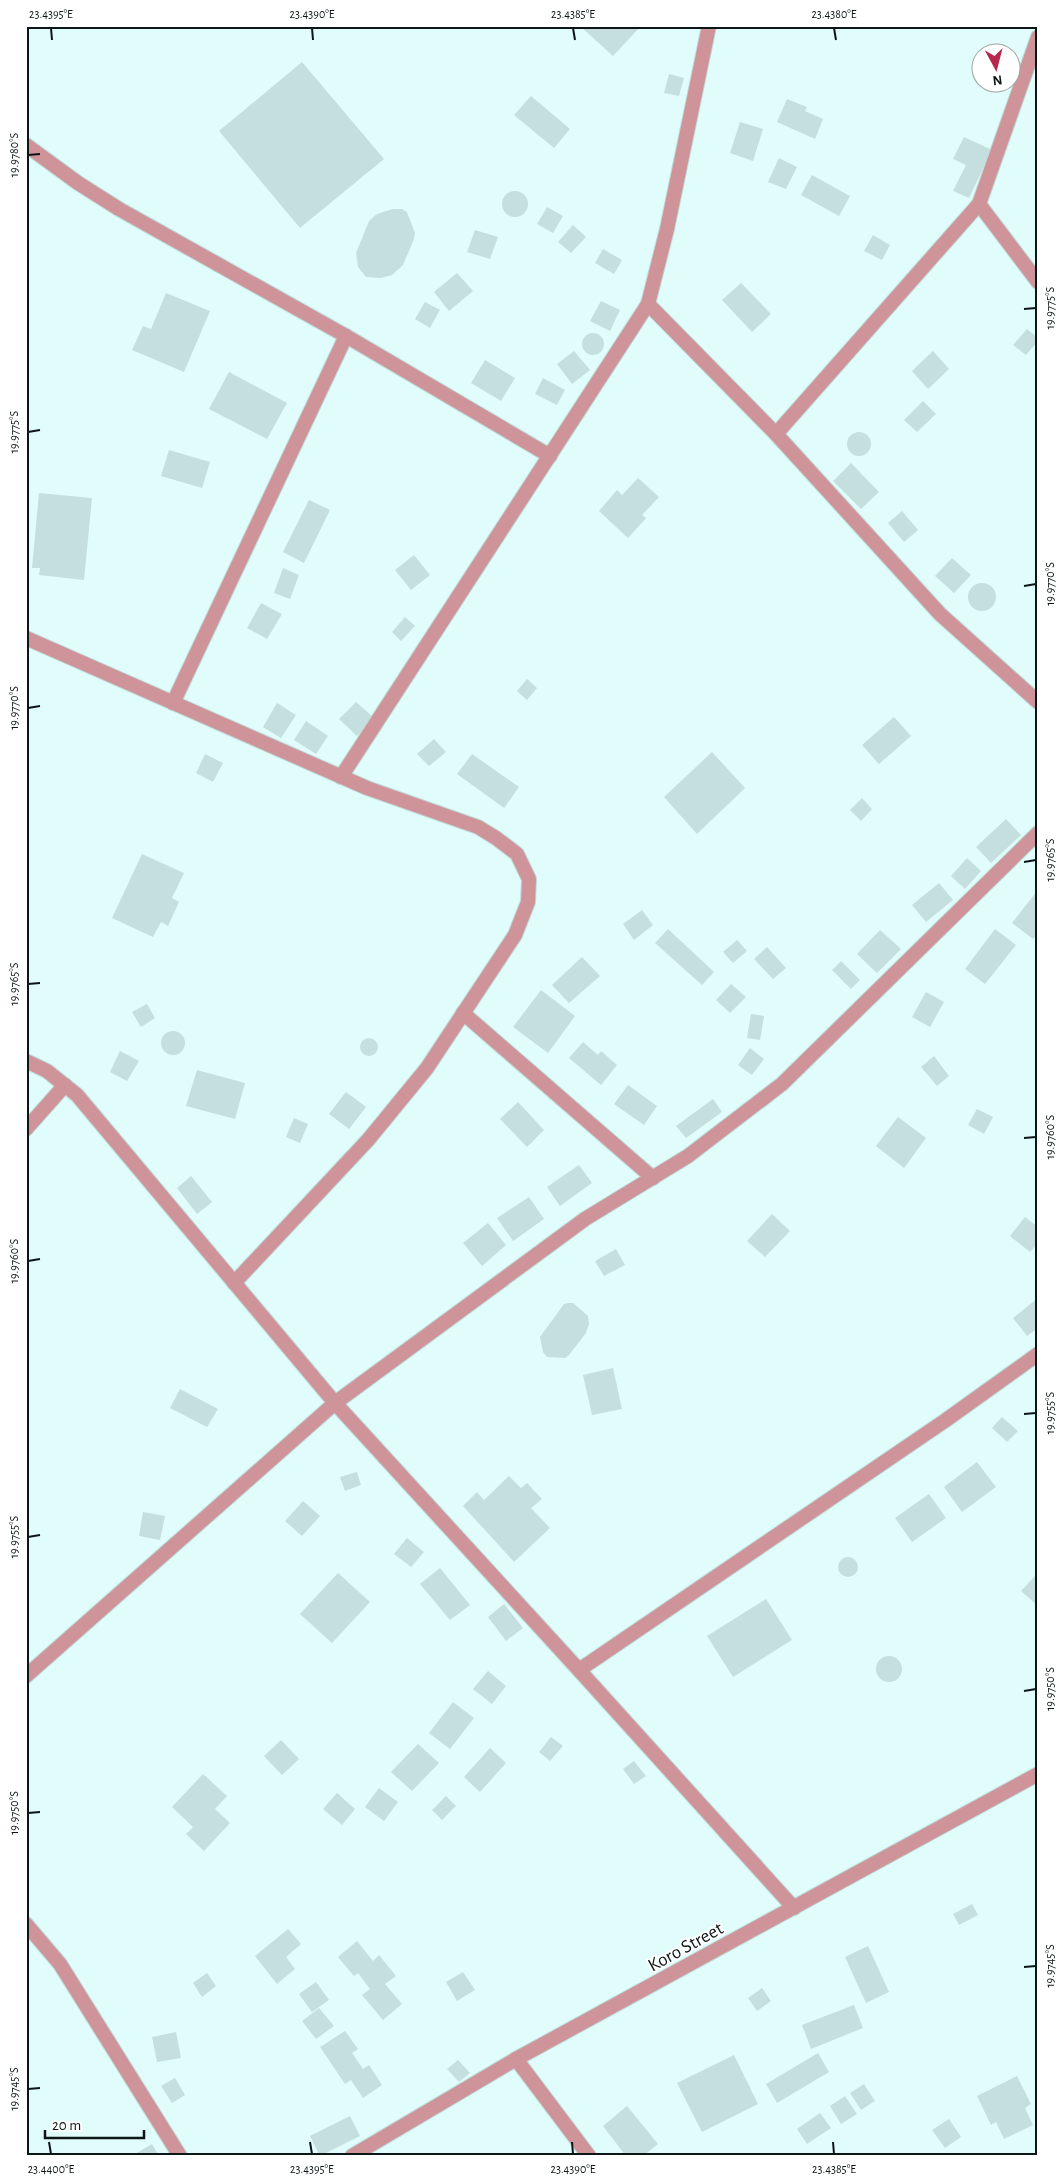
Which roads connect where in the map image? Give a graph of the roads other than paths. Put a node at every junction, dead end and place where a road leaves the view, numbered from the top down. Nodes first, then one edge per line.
1 (709, 26) edge
2 (1038, 37) edge
3 (26, 145) edge
4 (979, 204) junction
5 (1038, 282) edge
6 (648, 304) junction
7 (346, 336) junction
8 (776, 434) junction
9 (550, 456) junction
10 (26, 638) edge
11 (1038, 702) edge
12 (173, 703) junction
13 (341, 777) junction
14 (1038, 833) edge
15 (463, 1013) junction
16 (26, 1061) edge
17 (65, 1085) junction
18 (26, 1129) edge
19 (653, 1178) junction
20 (234, 1283) junction
21 (1038, 1354) edge
22 (335, 1404) junction
23 (579, 1670) junction
24 (26, 1676) edge
25 (1038, 1774) edge
26 (794, 1908) junction
27 (26, 1924) edge
28 (516, 2059) junction
29 (180, 2156) edge
30 (352, 2156) edge
31 (589, 2156) edge

1 - 6 street
2 - 4 street
3 - 7 street
4 - 5 street
4 - 8 street
6 - 8 street
6 - 9 street
7 - 9 street
7 - 12 street
8 - 11 street
9 - 13 street
10 - 12 street
12 - 13 street
13 - 15 street
14 - 19 street
15 - 19 street
15 - 20 street
16 - 17 street
17 - 18 street
17 - 20 street
19 - 22 street
20 - 22 street
21 - 23 street
22 - 23 street
22 - 24 street
23 - 26 street
25 - 26 street, Koro Street
26 - 28 street, Koro Street
27 - 29 street
28 - 30 street, Koro Street
28 - 31 street

